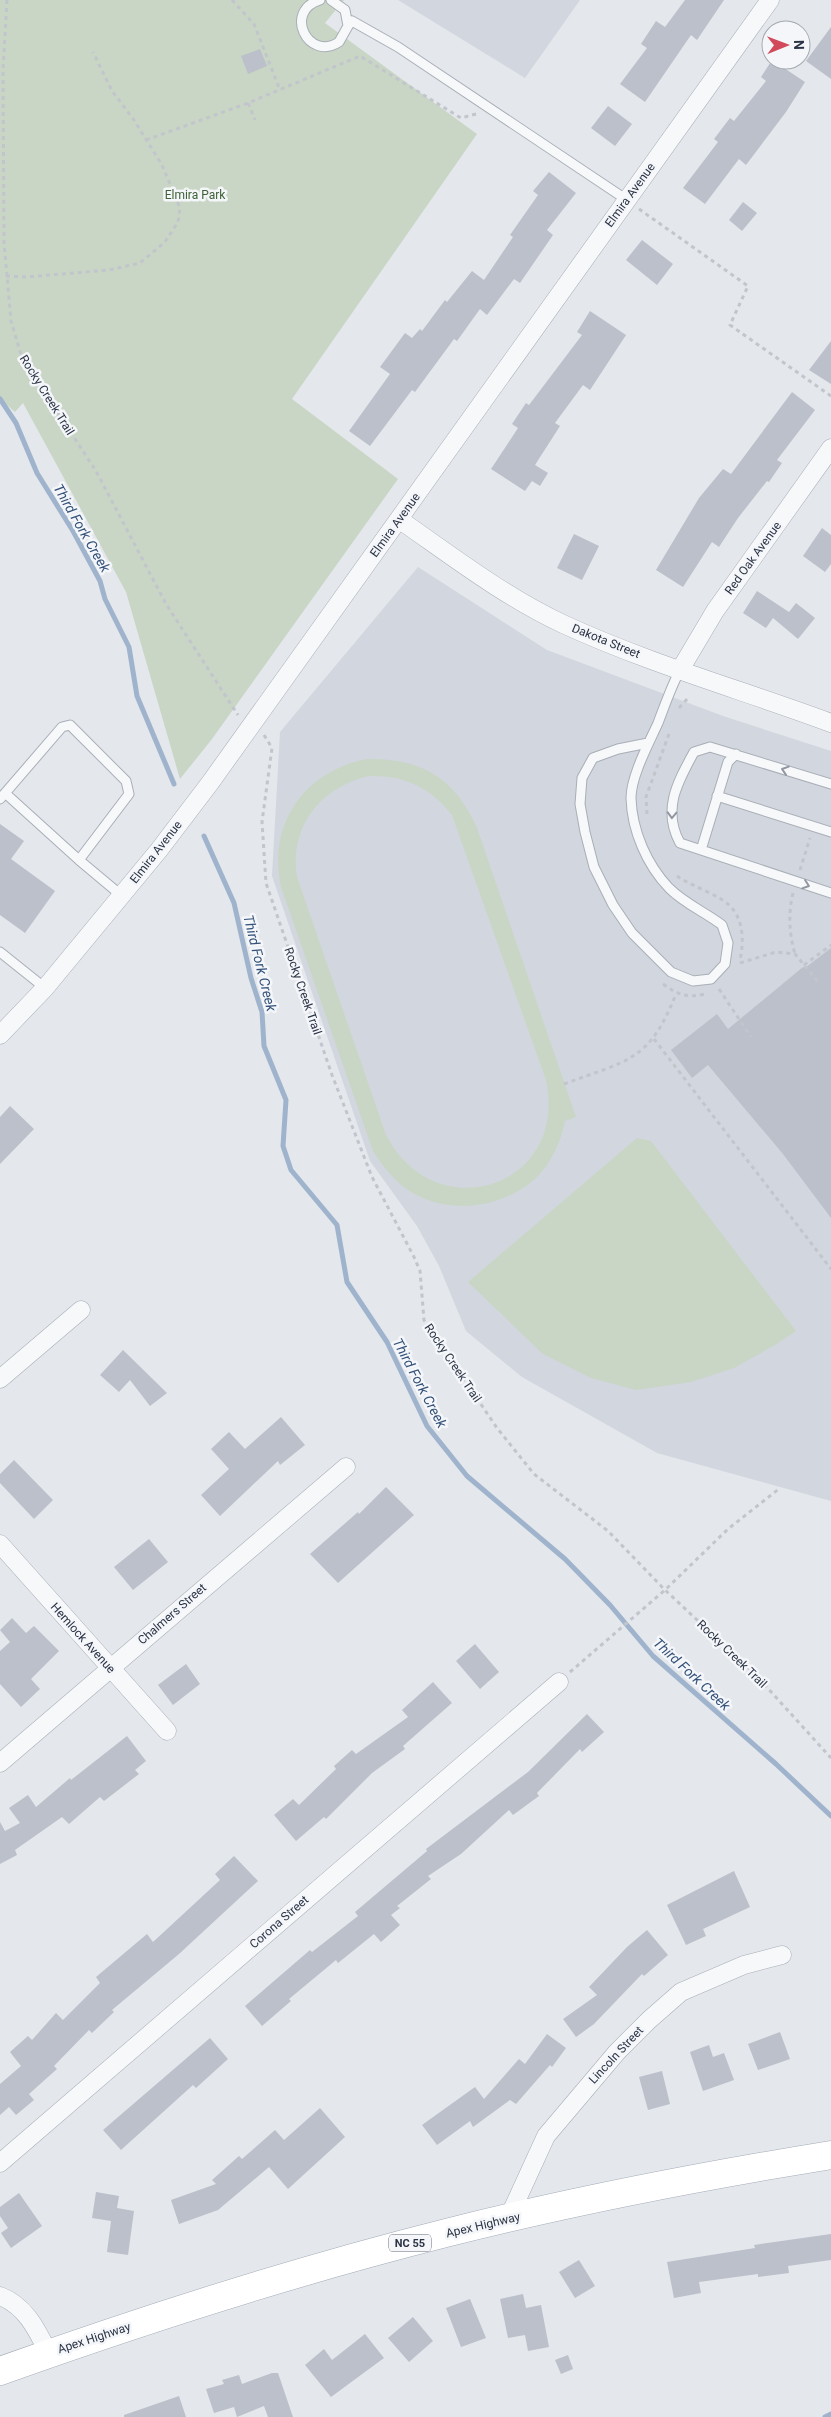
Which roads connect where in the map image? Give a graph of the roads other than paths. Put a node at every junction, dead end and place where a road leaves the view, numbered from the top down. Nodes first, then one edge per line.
1 (320, 0) edge
2 (331, 0) edge
3 (770, 0) edge
4 (348, 26) junction
5 (627, 200) junction
6 (831, 448) edge
7 (400, 520) junction
8 (680, 670) junction
9 (831, 722) edge
10 (648, 743) junction
11 (736, 754) junction
12 (831, 784) edge
13 (3, 796) edge
14 (718, 796) junction
15 (831, 832) edge
16 (701, 850) junction
17 (79, 860) junction
18 (831, 893) edge
19 (122, 896) junction
20 (0, 952) edge
21 (45, 988) junction
22 (0, 1035) edge
23 (81, 1310) dead end
24 (0, 1379) edge
25 (346, 1467) dead end
26 (0, 1544) edge
27 (110, 1668) junction
28 (559, 1682) road end
29 (167, 1731) dead end
30 (0, 1763) edge
31 (782, 1954) dead end
32 (831, 2155) edge
33 (0, 2163) edge
34 (508, 2219) junction
35 (0, 2296) edge
36 (48, 2354) junction
37 (0, 2371) edge

1 - 4 lane
2 - 4 lane
3 - 5 street, Elmira Avenue
4 - 5 lane
5 - 7 street, Elmira Avenue
6 - 8 street, Red Oak Avenue
7 - 8 street, Dakota Street
7 - 19 street, Elmira Avenue
8 - 9 street, Dakota Street
8 - 10 lane
10 - 10 lane
12 -> 11 lane
11 - 14 lane
11 -> 16 lane
13 - 17 lane
13 - 17 lane
14 - 15 lane
14 - 16 lane
16 -> 18 lane
17 - 19 lane
19 - 21 street, Elmira Avenue
20 - 21 lane
21 - 22 street, Elmira Avenue
23 - 24 street
25 - 27 street, Chalmers Street
26 - 27 street, Hemlock Avenue
27 - 29 street, Hemlock Avenue
27 - 30 street, Chalmers Street
28 - 33 street, Corona Street
31 - 34 street, Lincoln Street
32 - 34 main road, Apex Highway / NC 55
34 - 36 main road, Apex Highway / NC 55
35 - 36 street
36 - 37 main road, Apex Highway / NC 55

